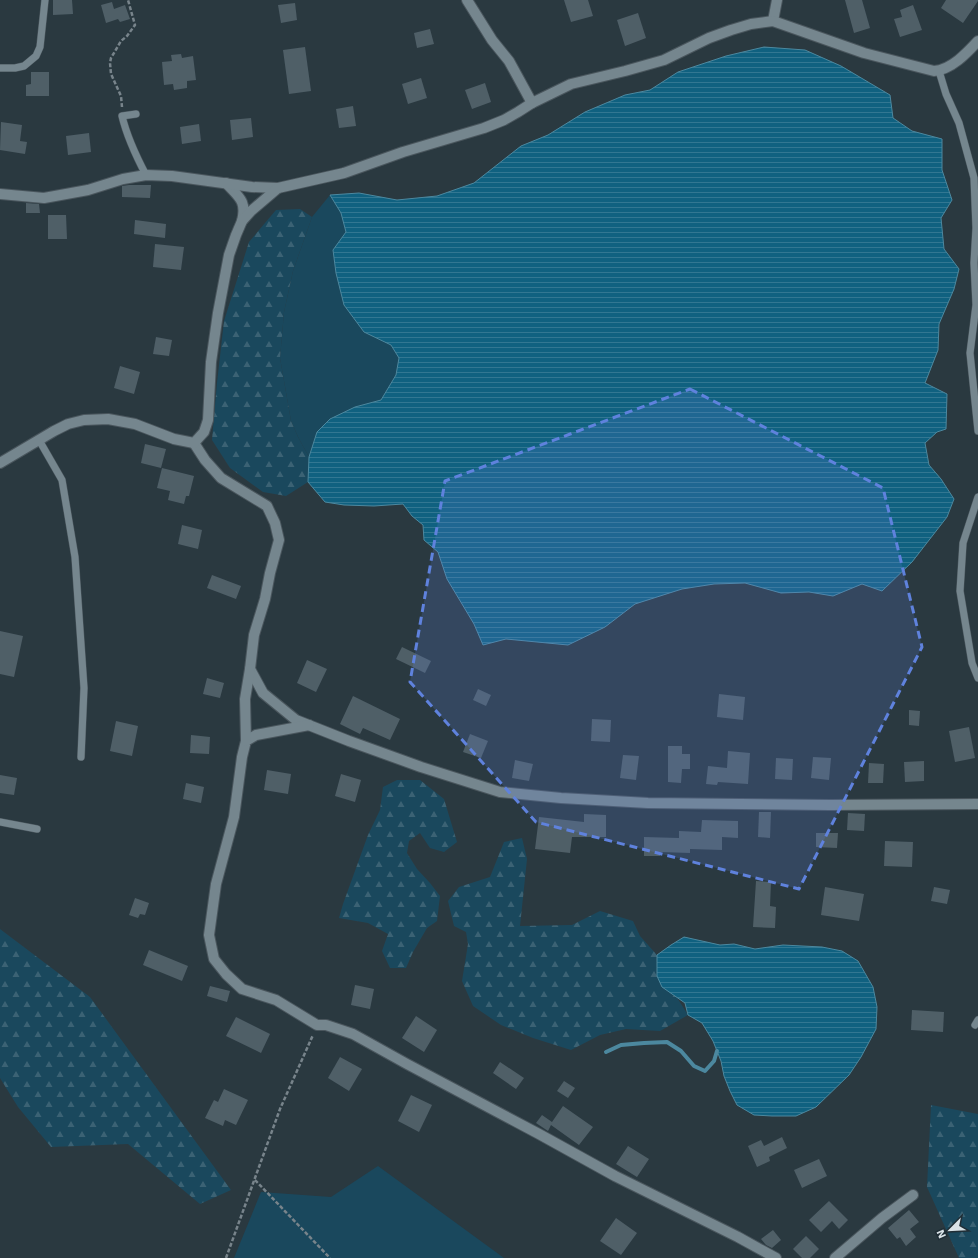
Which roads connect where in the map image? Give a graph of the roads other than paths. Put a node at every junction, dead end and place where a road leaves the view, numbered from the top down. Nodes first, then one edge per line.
1 (45, 0) edge
2 (467, 0) edge
3 (777, 0) edge
4 (773, 21) junction
5 (978, 41) edge
6 (0, 68) edge
7 (939, 70) junction
8 (532, 103) junction
9 (136, 114) dead end
10 (146, 175) junction
11 (226, 183) junction
12 (278, 188) junction
13 (0, 194) edge
14 (242, 221) junction
15 (978, 431) edge
16 (39, 440) junction
17 (194, 443) junction
18 (0, 463) edge
19 (978, 497) edge
20 (250, 669) junction
21 (978, 678) edge
22 (309, 725) junction
23 (246, 742) junction
24 (81, 756) dead end
25 (978, 804) edge
26 (0, 822) edge
27 (37, 829) dead end
28 (913, 1195) dead end
29 (776, 1258) edge
30 (835, 1258) edge

1 - 6 lane
2 - 8 street
3 - 4 street
4 - 7 street
4 - 8 street
5 - 7 street
7 - 15 lane
8 - 12 street
9 - 10 lane
10 - 11 street
10 - 13 street
11 - 12 street
11 - 14 street
12 - 14 street
14 - 17 street
16 - 17 street
16 - 18 street
16 - 24 lane
17 - 20 street
19 - 21 lane
20 - 22 street
20 - 23 street
22 - 23 street
22 - 25 street
23 - 29 street
26 - 27 lane
28 - 30 street

